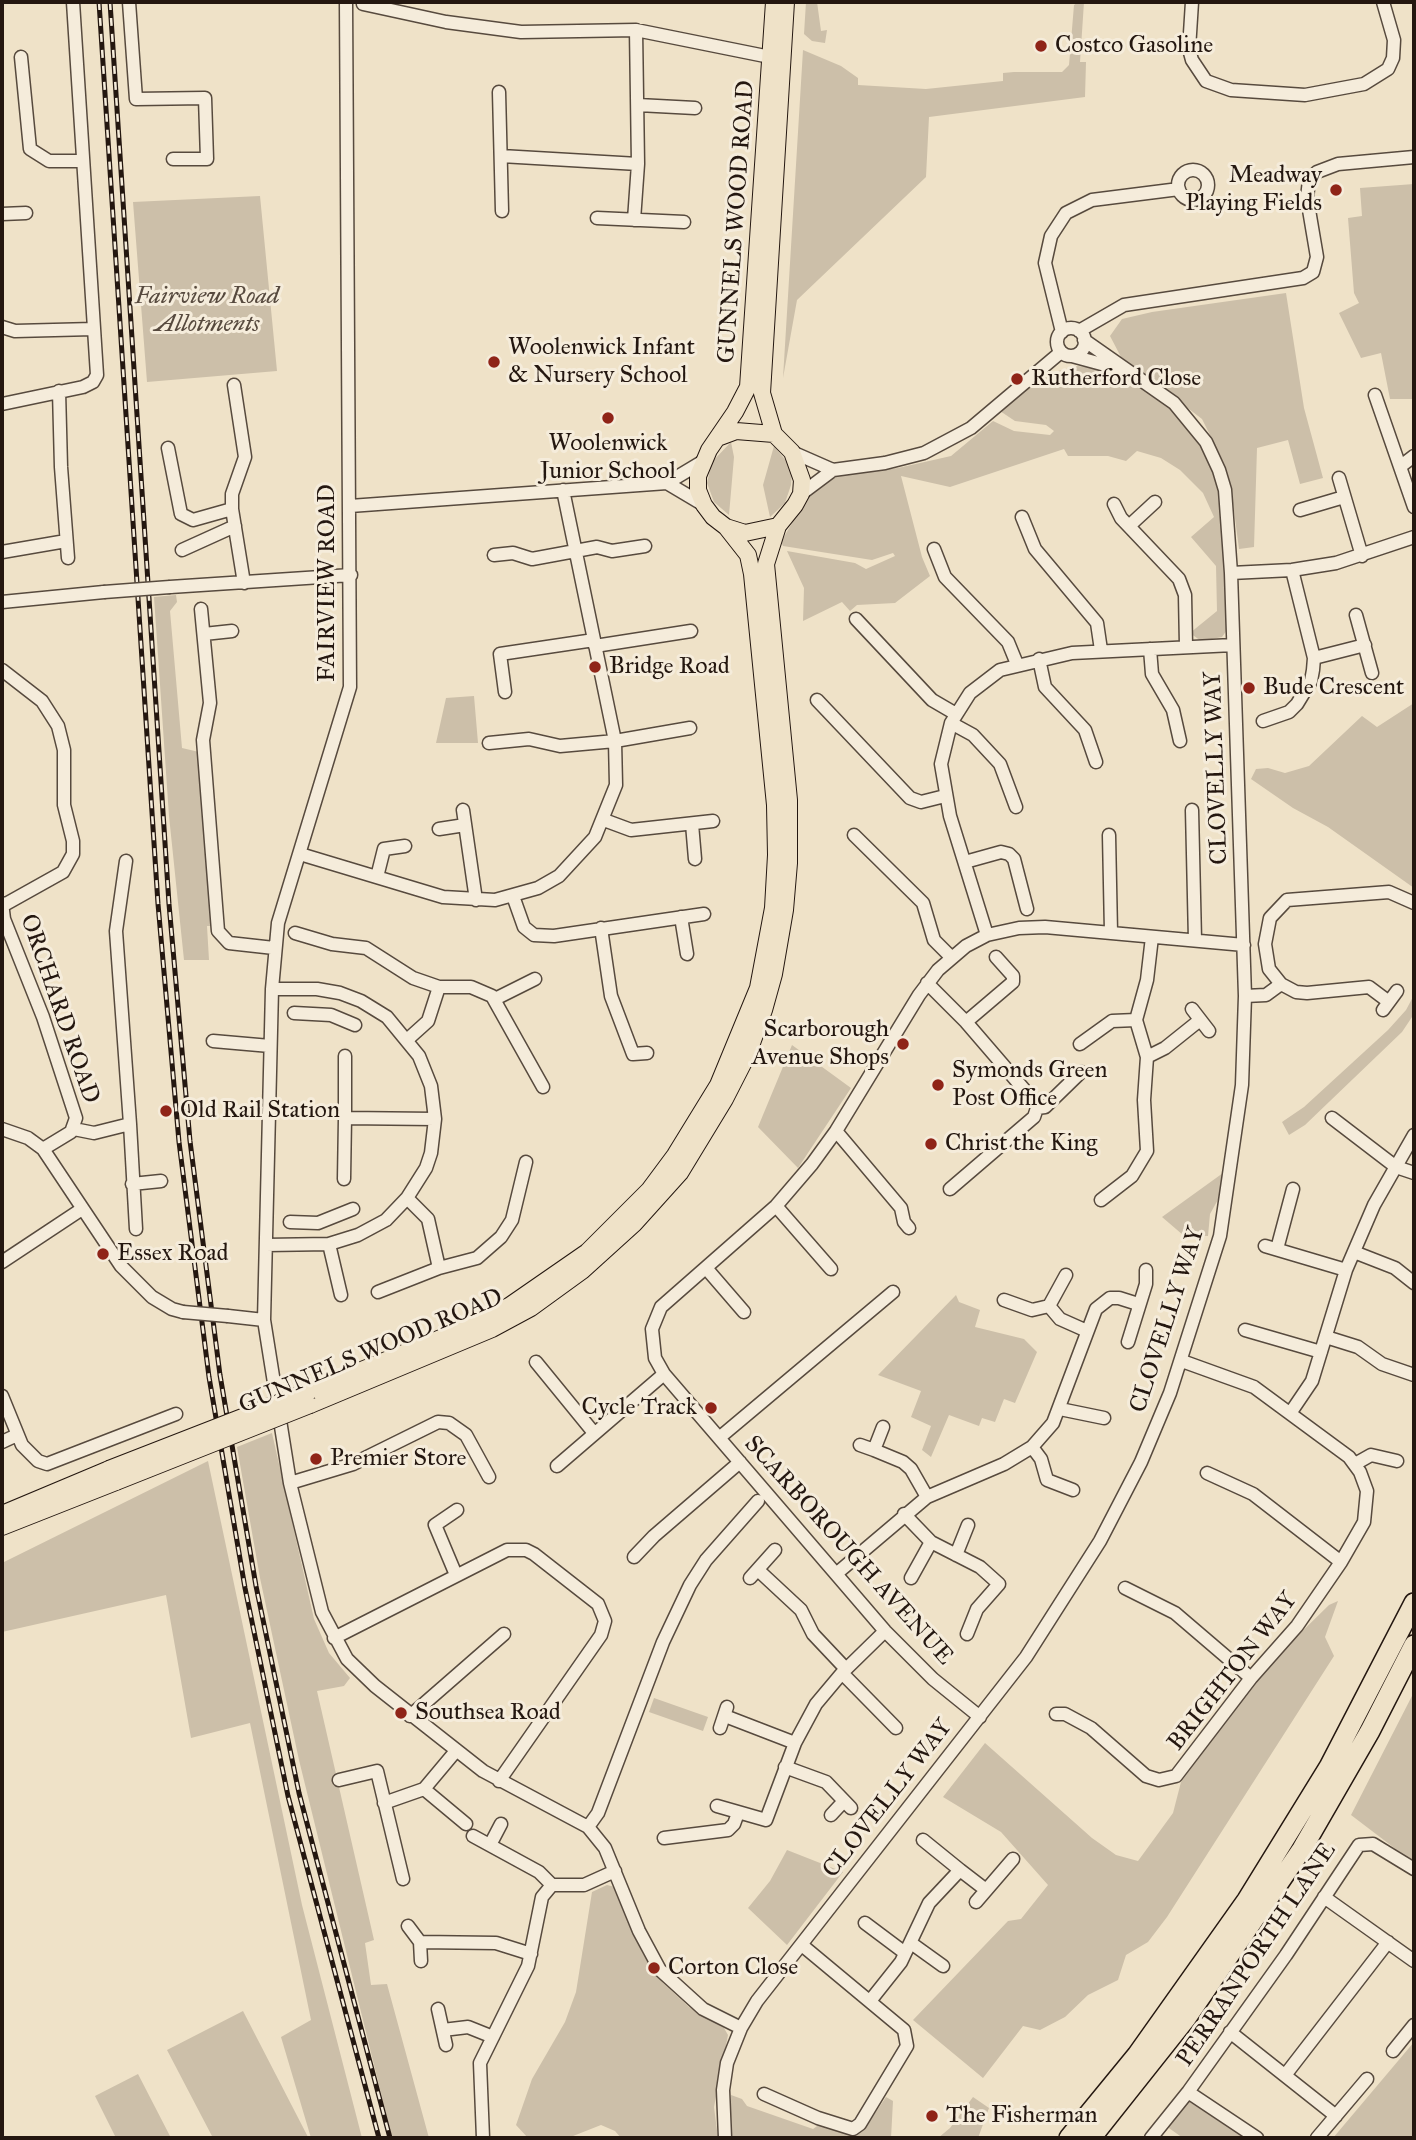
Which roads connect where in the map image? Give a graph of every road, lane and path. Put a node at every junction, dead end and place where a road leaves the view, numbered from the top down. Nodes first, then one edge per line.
1 (73, 2) edge
2 (129, 2) edge
3 (346, 2) edge
4 (774, 2) edge
5 (786, 2) edge
6 (1192, 2) edge
7 (1383, 2) edge
8 (363, 4) dead end
9 (636, 30) junction
10 (20, 57) dead end
11 (770, 57) junction
12 (499, 92) dead end
13 (638, 105) junction
14 (695, 108) dead end
15 (501, 156) junction
16 (1414, 157) edge
17 (173, 159) dead end
18 (82, 161) junction
19 (638, 164) junction
20 (1179, 188) dead end
21 (502, 211) dead end
22 (26, 213) dead end
23 (2, 214) edge
24 (597, 218) dead end
25 (634, 220) junction
26 (684, 222) dead end
27 (2, 327) edge
28 (93, 329) junction
29 (1062, 332) junction
30 (1082, 336) junction
31 (1067, 354) junction
32 (1124, 369) junction
33 (234, 385) dead end
34 (59, 391) junction
35 (1375, 395) dead end
36 (2, 404) edge
37 (774, 434) junction
38 (720, 437) junction
39 (168, 448) dead end
40 (792, 452) junction
41 (1414, 456) edge
42 (702, 462) junction
43 (1401, 466) junction
44 (833, 470) junction
45 (1339, 478) dead end
46 (667, 483) junction
47 (563, 490) junction
48 (801, 494) junction
49 (1344, 497) junction
50 (1155, 502) dead end
51 (704, 505) junction
52 (1114, 505) dead end
53 (350, 506) junction
54 (1414, 507) edge
55 (1299, 508) dead end
56 (232, 509) junction
57 (1022, 517) dead end
58 (235, 526) junction
59 (778, 526) junction
60 (1129, 526) junction
61 (726, 527) junction
62 (1414, 537) edge
63 (66, 541) junction
64 (645, 546) dead end
65 (934, 549) dead end
66 (182, 551) dead end
67 (574, 551) junction
68 (2, 552) edge
69 (494, 555) dead end
70 (1362, 556) junction
71 (68, 558) dead end
72 (1292, 570) junction
73 (1231, 573) junction
74 (351, 575) junction
75 (244, 583) junction
76 (2, 602) edge
77 (201, 609) dead end
78 (1356, 615) dead end
79 (856, 619) dead end
80 (232, 631) dead end
81 (691, 632) dead end
82 (204, 634) junction
83 (594, 643) junction
84 (1233, 645) junction
85 (1365, 645) junction
86 (1186, 646) junction
87 (1150, 649) junction
88 (1101, 650) junction
89 (1314, 658) junction
90 (1039, 659) junction
91 (1017, 664) junction
92 (2, 670) edge
93 (1372, 673) dead end
94 (505, 692) dead end
95 (817, 700) dead end
96 (954, 719) junction
97 (1263, 721) dead end
98 (690, 728) dead end
99 (615, 741) junction
100 (1180, 741) dead end
101 (489, 743) dead end
102 (1096, 762) dead end
103 (945, 796) junction
104 (1016, 807) dead end
105 (463, 810) dead end
106 (1192, 810) dead end
107 (604, 821) junction
108 (713, 821) dead end
109 (692, 824) junction
110 (465, 825) junction
111 (439, 829) dead end
112 (854, 835) dead end
113 (1109, 835) dead end
114 (405, 846) dead end
115 (300, 854) junction
116 (695, 859) dead end
117 (126, 861) dead end
118 (965, 862) junction
119 (377, 877) junction
120 (513, 897) junction
121 (476, 900) junction
122 (1414, 903) edge
123 (3, 904) edge
124 (1027, 909) dead end
125 (704, 914) dead end
126 (681, 917) junction
127 (601, 928) junction
128 (1111, 932) junction
129 (295, 933) dead end
130 (987, 936) junction
131 (1152, 937) junction
132 (1195, 940) junction
133 (1244, 945) junction
134 (274, 948) junction
135 (687, 954) dead end
136 (951, 957) junction
137 (996, 957) dead end
138 (535, 979) dead end
139 (927, 983) junction
140 (1282, 984) junction
141 (439, 987) junction
142 (272, 989) junction
143 (1245, 996) junction
144 (495, 999) junction
145 (361, 1001) junction
146 (1390, 1001) dead end
147 (1192, 1009) dead end
148 (294, 1013) dead end
149 (1136, 1020) junction
150 (1200, 1020) junction
151 (966, 1022) junction
152 (1209, 1031) dead end
153 (408, 1039) junction
154 (213, 1041) dead end
155 (1080, 1044) dead end
156 (271, 1046) junction
157 (647, 1053) dead end
158 (633, 1054) junction
159 (345, 1056) dead end
160 (619, 1056) dead end
161 (1147, 1057) junction
162 (1081, 1073) dead end
163 (542, 1087) dead end
164 (1037, 1108) junction
165 (345, 1118) junction
166 (1332, 1118) dead end
167 (435, 1119) junction
168 (130, 1124) junction
169 (2, 1129) edge
170 (74, 1129) junction
171 (836, 1131) junction
172 (1414, 1135) edge
173 (43, 1149) junction
174 (526, 1162) dead end
175 (1396, 1167) junction
176 (1414, 1173) edge
177 (344, 1179) dead end
178 (160, 1181) dead end
179 (132, 1184) junction
180 (950, 1189) dead end
181 (1293, 1189) dead end
182 (407, 1198) junction
183 (1101, 1200) dead end
184 (776, 1206) junction
185 (82, 1209) junction
186 (290, 1222) dead end
187 (909, 1228) dead end
188 (136, 1229) dead end
189 (358, 1235) junction
190 (329, 1244) junction
191 (266, 1245) junction
192 (1354, 1252) junction
193 (2, 1262) edge
194 (439, 1268) junction
195 (706, 1268) junction
196 (831, 1269) dead end
197 (1146, 1270) dead end
198 (1346, 1270) junction
199 (1066, 1275) dead end
200 (1414, 1283) edge
201 (378, 1292) dead end
202 (892, 1292) dead end
203 (341, 1295) dead end
204 (1004, 1300) dead end
205 (1138, 1304) junction
206 (1049, 1306) junction
207 (744, 1312) dead end
208 (264, 1320) junction
209 (1245, 1330) dead end
210 (1087, 1331) junction
211 (1325, 1337) junction
212 (1128, 1342) dead end
213 (1321, 1352) junction
214 (1182, 1361) junction
215 (536, 1362) dead end
216 (664, 1374) junction
217 (1414, 1375) edge
218 (2, 1396) edge
219 (311, 1398) junction
220 (1060, 1409) junction
221 (1290, 1412) junction
222 (176, 1413) dead end
223 (1104, 1418) dead end
224 (883, 1427) dead end
225 (594, 1433) junction
226 (17, 1435) junction
227 (719, 1438) junction
228 (2, 1442) edge
229 (860, 1445) dead end
230 (1032, 1447) junction
231 (874, 1450) junction
232 (740, 1462) junction
233 (1390, 1463) dead end
234 (1355, 1464) junction
235 (557, 1466) dead end
236 (1206, 1473) dead end
237 (112, 1475) junction
238 (489, 1477) dead end
239 (290, 1483) junction
240 (1073, 1490) dead end
241 (927, 1497) junction
242 (758, 1501) dead end
243 (457, 1510) dead end
244 (2, 1514) edge
245 (904, 1514) junction
246 (968, 1525) dead end
247 (2, 1527) edge
248 (931, 1542) junction
249 (775, 1550) dead end
250 (956, 1555) junction
251 (635, 1557) dead end
252 (1341, 1562) junction
253 (836, 1574) junction
254 (456, 1575) junction
255 (911, 1578) dead end
256 (1125, 1588) dead end
257 (1414, 1603) edge
258 (885, 1631) junction
259 (504, 1634) dead end
260 (967, 1634) dead end
261 (334, 1637) junction
262 (1414, 1645) edge
263 (844, 1671) junction
264 (1251, 1678) junction
265 (1056, 1714) dead end
266 (410, 1716) junction
267 (724, 1717) dead end
268 (979, 1717) junction
269 (896, 1728) dead end
270 (795, 1742) junction
271 (455, 1752) junction
272 (785, 1767) junction
273 (339, 1780) dead end
274 (499, 1781) junction
275 (424, 1789) junction
276 (384, 1803) junction
277 (717, 1806) dead end
278 (738, 1813) junction
279 (831, 1815) dead end
280 (466, 1824) dead end
281 (501, 1824) dead end
282 (589, 1827) junction
283 (474, 1836) dead end
284 (664, 1838) dead end
285 (923, 1840) dead end
286 (490, 1845) junction
287 (1013, 1858) dead end
288 (1414, 1869) edge
289 (960, 1870) junction
290 (615, 1871) junction
291 (403, 1879) dead end
292 (552, 1885) junction
293 (986, 1891) junction
294 (1324, 1897) junction
295 (976, 1902) dead end
296 (865, 1923) dead end
297 (408, 1926) dead end
298 (420, 1942) junction
299 (1388, 1942) junction
300 (803, 1946) junction
301 (908, 1948) junction
302 (531, 1954) junction
303 (421, 1961) dead end
304 (1414, 1961) edge
305 (943, 1966) dead end
306 (870, 2001) junction
307 (438, 2009) dead end
308 (1414, 2025) edge
309 (741, 2028) junction
310 (443, 2030) junction
311 (1230, 2032) junction
312 (493, 2037) junction
313 (446, 2045) dead end
314 (1393, 2051) dead end
315 (1286, 2074) junction
316 (1367, 2079) dead end
317 (1188, 2092) junction
318 (764, 2094) dead end
319 (1336, 2116) junction
320 (483, 2138) edge
321 (725, 2138) edge
322 (1069, 2138) edge
323 (1091, 2138) edge
324 (1151, 2138) edge
325 (1257, 2138) edge
326 (1317, 2138) edge

1 - 18 street
2 - 17 street
3 - 53 street, FAIRVIEW ROAD
4 - 11 main road, GUNNELS WOOD ROAD
5 - 37 main road, GUNNELS WOOD ROAD
6 - 7 street
8 - 9 street
9 - 11 street
9 - 13 street
10 - 18 street
11 - 38 main road, GUNNELS WOOD ROAD
12 - 15 street
13 - 14 street
13 - 19 street
15 - 19 street
15 - 21 street
16 - 30 street
18 - 28 street
19 - 25 street
20 - 29 street
22 - 23 street
24 - 25 street
25 - 26 street
27 - 28 street
28 - 34 street
29 - 30 street
29 - 31 street
30 - 31 street
30 - 32 street, CLOVELLY WAY
31 - 32 street, CLOVELLY WAY
31 - 44 street
32 - 73 street, CLOVELLY WAY
33 - 56 street
34 - 36 street
34 - 63 street
35 - 43 street
37 - 38 main road
37 - 40 main road, GUNNELS WOOD ROAD
38 - 42 main road, GUNNELS WOOD ROAD
39 - 56 street
40 - 44 street
40 - 48 main road
41 - 43 street
42 - 46 street
42 - 51 main road
43 - 54 street
44 - 48 street
45 - 49 street
46 - 47 street
46 - 51 street
47 - 53 street
47 - 67 street
48 - 59 main road, GUNNELS WOOD ROAD
49 - 55 street
49 - 70 street
50 - 60 street
51 - 61 main road, GUNNELS WOOD ROAD
52 - 60 street
53 - 74 street, FAIRVIEW ROAD
56 - 58 street
57 - 88 street
58 - 66 street
58 - 75 street
59 - 61 main road
59 - 219 main road, GUNNELS WOOD ROAD
60 - 86 street
61 - 219 main road, GUNNELS WOOD ROAD
62 - 70 street
63 - 68 street
63 - 71 street
64 - 67 street
65 - 91 street
67 - 69 street
67 - 83 street
70 - 72 street
72 - 73 street
72 - 89 street
73 - 84 street, CLOVELLY WAY
74 - 75 street
74 - 115 street, FAIRVIEW ROAD
75 - 76 street, bridge
77 - 82 street
78 - 85 street
79 - 96 street
80 - 82 street
81 - 83 street
82 - 134 street
83 - 94 street
83 - 99 street
84 - 86 street
84 - 133 street, CLOVELLY WAY
85 - 89 street
85 - 93 street
86 - 87 street
87 - 88 street
87 - 100 street
88 - 90 street
89 - 97 street
90 - 91 street
90 - 102 street
91 - 96 street
92 - 123 street
95 - 103 street
96 - 103 street
96 - 104 street
98 - 99 street
99 - 101 street
99 - 107 street
103 - 118 street
105 - 110 street
106 - 132 street
107 - 109 street
107 - 120 street
108 - 109 street
109 - 116 street
110 - 111 street
110 - 121 street
112 - 136 street
113 - 128 street
114 - 119 street
115 - 119 street
115 - 134 street, FAIRVIEW ROAD
117 - 168 street, ORCHARD ROAD
118 - 124 street
118 - 130 street
119 - 121 street
120 - 121 street
120 - 127 street
122 - 140 street
123 - 170 street, ORCHARD ROAD
125 - 126 street
126 - 127 street
126 - 135 street
127 - 158 street
128 - 130 street, SCARBOROUGH AVENUE
128 - 131 street, SCARBOROUGH AVENUE
129 - 141 street
130 - 136 street, SCARBOROUGH AVENUE
131 - 132 street, SCARBOROUGH AVENUE
131 - 149 street
132 - 133 street, SCARBOROUGH AVENUE
133 - 143 street, CLOVELLY WAY
134 - 142 street, FAIRVIEW ROAD
136 - 139 street, SCARBOROUGH AVENUE
137 - 151 street
138 - 144 street
139 - 151 street
139 - 171 street, SCARBOROUGH AVENUE
140 - 143 street
140 - 146 street
141 - 144 street
141 - 153 street
142 - 145 street
142 - 156 street, FAIRVIEW ROAD
143 - 214 street, CLOVELLY WAY
144 - 163 street
145 - 148 street
145 - 153 street
147 - 150 street
149 - 155 street
149 - 161 street
150 - 152 street
150 - 161 street
151 - 164 street
153 - 167 street
154 - 156 street
156 - 191 street, FAIRVIEW ROAD
157 - 158 street
158 - 160 street
159 - 165 street
161 - 183 street
162 - 164 street
164 - 180 street
165 - 167 street
165 - 177 street
166 - 175 street
167 - 182 street
168 - 170 street, ORCHARD ROAD
168 - 179 street, ORCHARD ROAD
169 - 173 street
170 - 173 street, ORCHARD ROAD
171 - 184 street, SCARBOROUGH AVENUE
171 - 187 street
172 - 175 street
173 - 185 street
174 - 194 street
175 - 176 street
175 - 192 street
178 - 179 street
179 - 188 street, ORCHARD ROAD
181 - 198 street
182 - 189 street
182 - 194 street
184 - 195 street, SCARBOROUGH AVENUE
184 - 196 street
185 - 193 street
185 - 208 street, bridge
186 - 189 street
189 - 190 street
190 - 191 street
190 - 203 street
191 - 208 street, FAIRVIEW ROAD
192 - 198 street
192 - 200 street
194 - 201 street
195 - 207 street
195 - 216 street, SCARBOROUGH AVENUE
197 - 205 street
198 - 211 street
199 - 206 street
202 - 227 street, SCARBOROUGH AVENUE
204 - 206 street
205 - 210 street
205 - 212 street
206 - 210 street
208 - 239 street, FAIRVIEW ROAD
209 - 213 street
210 - 220 street
211 - 213 street
211 - 217 street
213 - 221 street
214 - 221 street
214 - 268 street, CLOVELLY WAY
215 - 225 street
216 - 225 street
216 - 227 street, SCARBOROUGH AVENUE
218 - 226 street
219 - 237 main road, GUNNELS WOOD ROAD, bridge
220 - 223 street
220 - 230 street
221 - 234 street
222 - 226 street
224 - 231 street
225 - 235 street
226 - 228 street
227 - 232 street, SCARBOROUGH AVENUE
229 - 231 street
230 - 240 street
230 - 241 street
231 - 241 street
232 - 251 street
232 - 253 street, SCARBOROUGH AVENUE
233 - 234 street
234 - 252 street, BRIGHTON WAY
236 - 252 street
237 - 244 main road, GUNNELS WOOD ROAD
237 - 247 main road, GUNNELS WOOD ROAD
238 - 239 street
239 - 261 street, FAIRVIEW ROAD
241 - 245 street
242 - 282 street
243 - 254 street
245 - 248 street
245 - 253 street
246 - 250 street
248 - 250 street
248 - 255 street
249 - 263 street
250 - 260 street
252 - 264 street, BRIGHTON WAY
253 - 258 street, SCARBOROUGH AVENUE
254 - 261 street
254 - 274 street
256 - 264 street
257 - 322 highway
258 - 263 street
258 - 268 street, SCARBOROUGH AVENUE
259 - 266 street
261 - 266 street, FAIRVIEW ROAD
262 - 323 highway
263 - 269 street
263 - 270 street
264 - 265 street, BRIGHTON WAY
266 - 271 street, FAIRVIEW ROAD
267 - 270 street
268 - 300 street, CLOVELLY WAY
270 - 272 street
271 - 274 street, FAIRVIEW ROAD
271 - 275 street
272 - 278 street
272 - 279 street
273 - 276 street
274 - 282 street, FAIRVIEW ROAD
275 - 276 street
275 - 280 street
276 - 291 street
277 - 278 street
278 - 284 street
281 - 286 street
282 - 290 street
283 - 286 street
285 - 289 street
286 - 292 street
287 - 293 street
288 - 294 street, PERRANPORTH LANE
289 - 293 street
289 - 301 street
290 - 292 street
290 - 309 street
292 - 302 street
293 - 295 street
294 - 299 street
294 - 311 street, PERRANPORTH LANE
296 - 301 street
297 - 298 street
298 - 302 street
298 - 303 street
299 - 304 street
299 - 315 street
300 - 306 street
300 - 309 street, CLOVELLY WAY
301 - 305 street
301 - 306 street
302 - 312 street
306 - 318 street
307 - 310 street
308 - 314 street
309 - 321 street, CLOVELLY WAY
310 - 312 street
310 - 313 street
311 - 315 street
311 - 317 street, PERRANPORTH LANE
312 - 320 street
315 - 319 street
316 - 319 street
317 - 324 street, PERRANPORTH LANE
317 - 325 street
319 - 326 street

